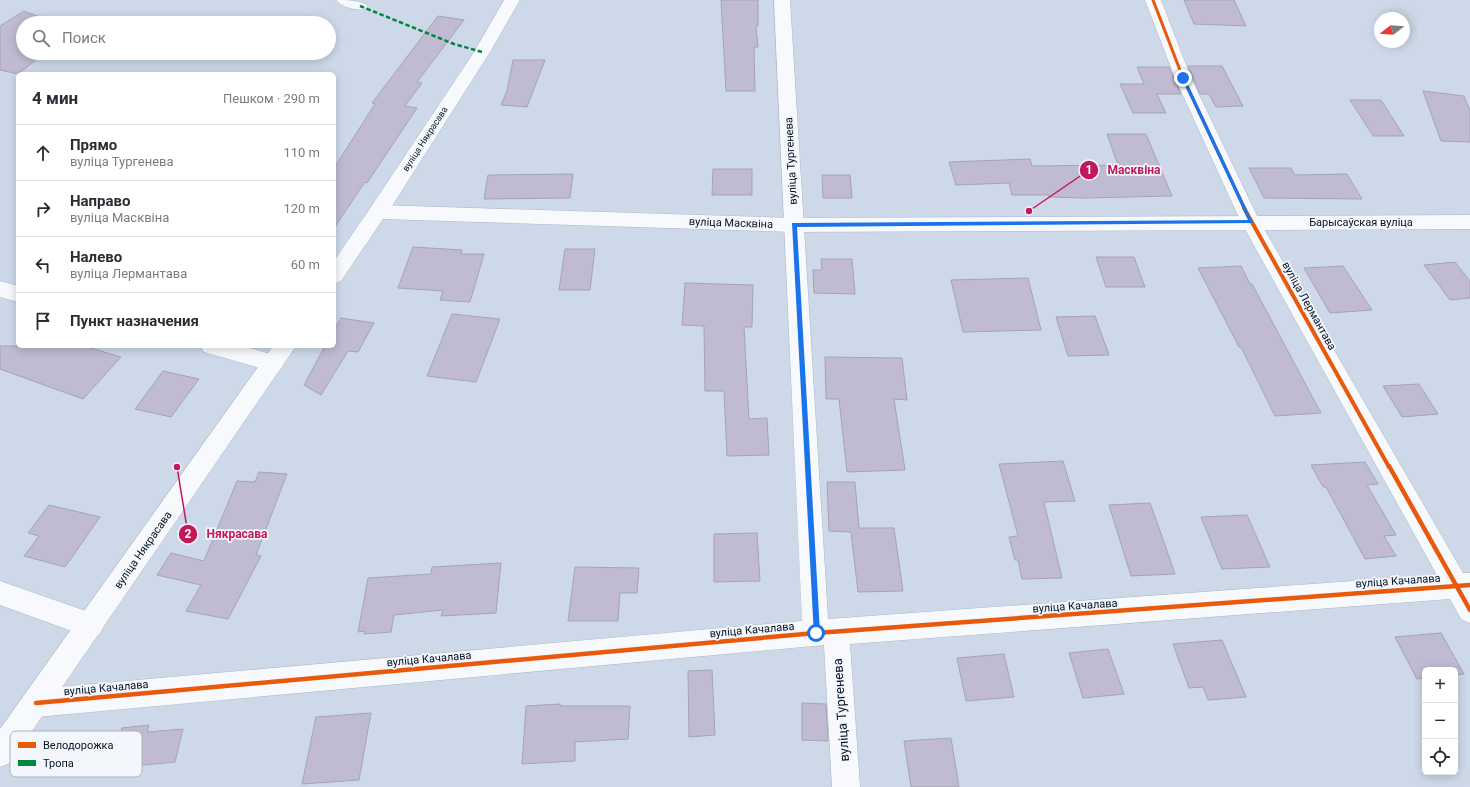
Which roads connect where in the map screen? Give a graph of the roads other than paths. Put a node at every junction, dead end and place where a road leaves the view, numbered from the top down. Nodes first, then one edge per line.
1 (344, 0) edge
2 (512, 0) edge
3 (782, 0) edge
4 (1153, 0) edge
5 (360, 6) dead end
6 (378, 212) junction
7 (1251, 222) junction
8 (1470, 222) edge
9 (794, 225) junction
10 (336, 273) edge
11 (0, 289) edge
12 (16, 293) edge
13 (228, 348) edge
14 (279, 354) edge
15 (1463, 585) edge
16 (0, 593) edge
17 (1470, 610) edge
18 (90, 625) junction
19 (826, 633) junction
20 (36, 703) junction
21 (16, 731) edge
22 (10, 739) edge
23 (0, 753) edge
24 (846, 787) edge

1 - 5 street
2 - 6 street, вуліца Някрасава
3 - 9 street, вуліца Тургенева
4 - 7 street, вуліца Лермантава
6 - 9 street, вуліца Масквіна
6 - 10 street, вуліца Някрасава
7 - 8 street, Барысаўская вуліца
7 - 9 street, вуліца Масквіна
7 - 15 street, вуліца Лермантава
9 - 19 street, вуліца Тургенева
11 - 12 street
13 - 14 street
14 - 18 street, вуліца Някрасава
15 - 17 street, вуліца Лермантава
15 - 19 street, вуліца Качалава
16 - 18 street
18 - 20 street, вуліца Някрасава
19 - 20 street, вуліца Качалава
19 - 24 street, вуліца Тургенева
20 - 21 street, вуліца Някрасава
22 - 23 street, вуліца Някрасава

